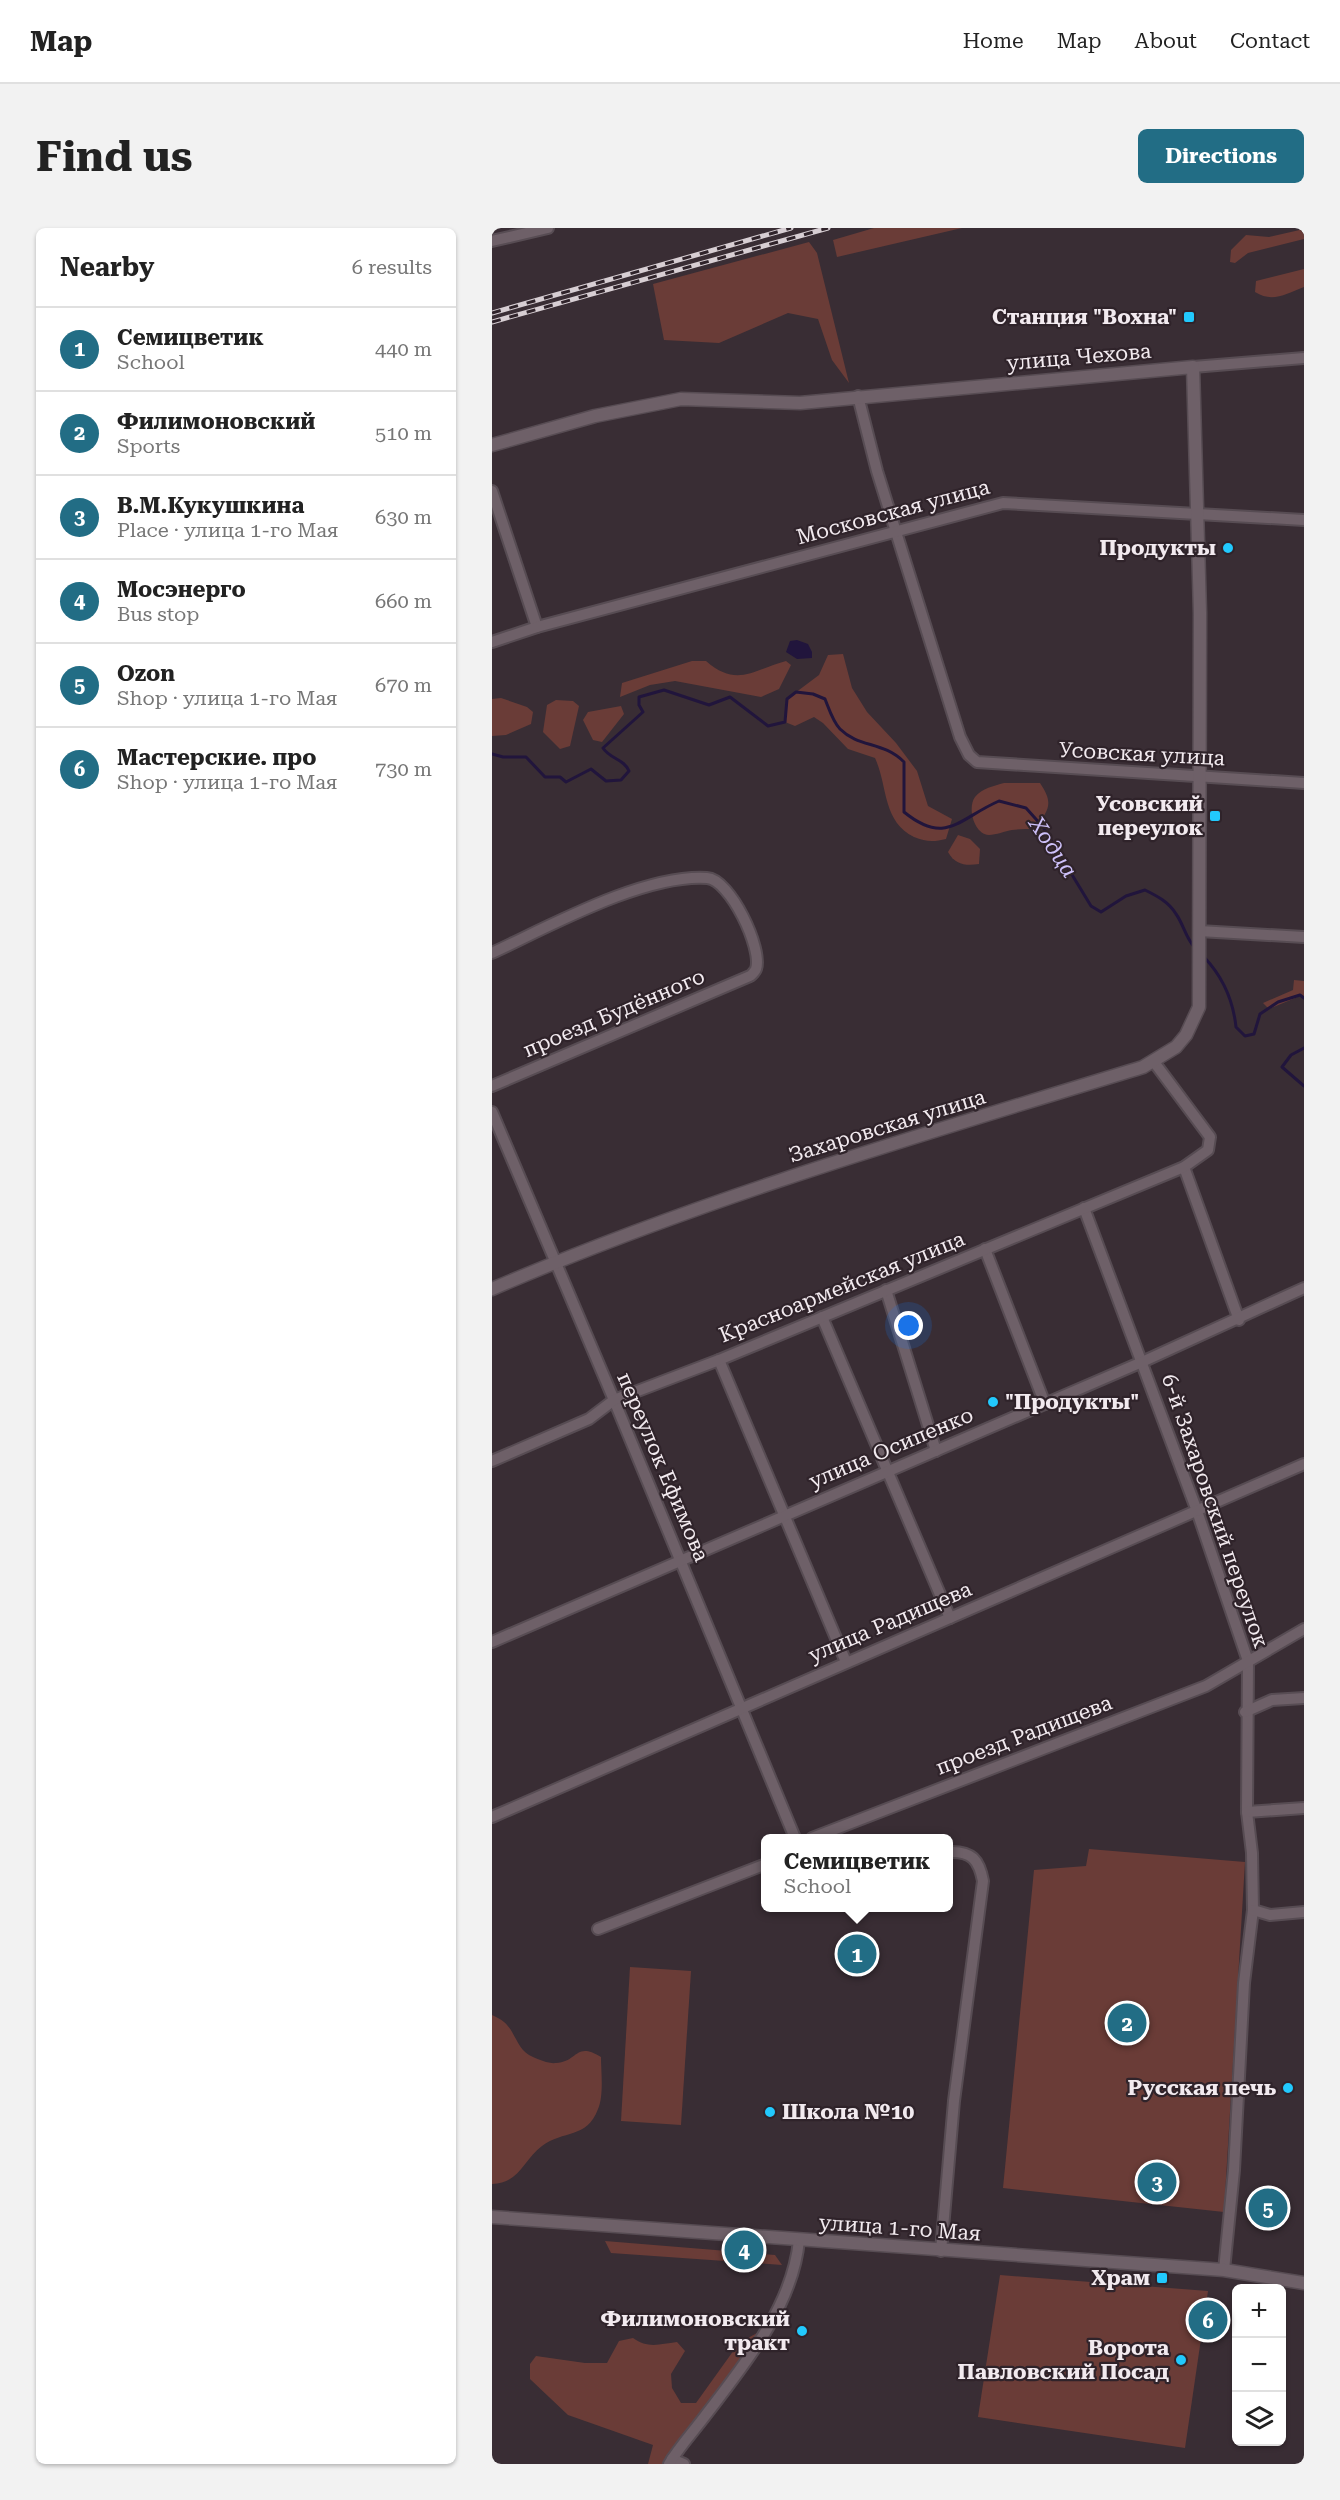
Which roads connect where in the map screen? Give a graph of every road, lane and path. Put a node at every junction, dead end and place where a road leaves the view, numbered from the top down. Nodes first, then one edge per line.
1 (548, 228) edge
2 (492, 241) edge
3 (1304, 358) edge
4 (1193, 367) junction
5 (858, 396) junction
6 (492, 445) edge
7 (492, 491) edge
8 (1197, 512) junction
9 (1304, 520) edge
10 (896, 531) junction
11 (537, 627) junction
12 (492, 642) edge
13 (1200, 777) junction
14 (1304, 783) edge
15 (1199, 931) junction
16 (1304, 937) edge
17 (492, 953) edge
18 (1154, 1062) junction
19 (492, 1086) edge
20 (492, 1112) edge
21 (1184, 1167) junction
22 (1084, 1208) junction
23 (985, 1249) junction
24 (555, 1262) junction
25 (1304, 1287) edge
26 (492, 1289) edge
27 (886, 1290) junction
28 (822, 1317) junction
29 (1239, 1320) junction
30 (719, 1359) junction
31 (1143, 1362) junction
32 (614, 1400) junction
33 (1045, 1404) junction
34 (936, 1451) junction
35 (492, 1461) edge
36 (1304, 1464) edge
37 (888, 1472) junction
38 (1197, 1511) junction
39 (785, 1514) junction
40 (681, 1561) junction
41 (950, 1617) junction
42 (1304, 1629) edge
43 (492, 1642) edge
44 (1248, 1661) junction
45 (846, 1662) junction
46 (1304, 1698) edge
47 (742, 1708) junction
48 (1245, 1712) junction
49 (1304, 1808) edge
50 (1247, 1812) junction
51 (492, 1817) edge
52 (793, 1834) edge
53 (825, 1834) edge
54 (953, 1853) edge
55 (761, 1866) edge
56 (1253, 1910) junction
57 (1304, 1912) edge
58 (598, 1929) dead end
59 (492, 2217) edge
60 (799, 2240) junction
61 (941, 2251) junction
62 (1224, 2270) junction
63 (1304, 2283) edge
64 (671, 2462) edge
65 (684, 2464) edge

1 - 2 street
3 - 4 street, улица Чехова
4 - 5 street, улица Чехова
4 - 8 street
5 - 6 street, улица Чехова
5 - 10 street
7 - 11 street
8 - 9 street, Московская улица
8 - 10 street, Московская улица
8 - 13 street
10 - 11 street, Московская улица
10 - 13 street, Усовская улица
11 - 12 street, Московская улица
13 - 14 street, Усовская улица
13 - 15 street
15 - 16 street
15 - 18 street, Захаровская улица
17 - 19 street, проезд Будённого
18 - 21 street, Красноармейская улица
18 - 24 street, Захаровская улица
20 - 24 street, переулок Ефимова
21 - 22 street, Красноармейская улица
21 - 29 street
22 - 23 street, Красноармейская улица
22 - 31 street, 6-й Захаровский переулок
23 - 27 street, Красноармейская улица
23 - 33 street
24 - 26 street, Захаровская улица
24 - 32 street, переулок Ефимова
25 - 29 street, улица Осипенко
27 - 28 street, Красноармейская улица
27 - 34 street
28 - 30 street, Красноармейская улица
28 - 37 street
29 - 31 street, улица Осипенко
30 - 32 street, Красноармейская улица
30 - 39 street
31 - 33 street, улица Осипенко
31 - 38 street, 6-й Захаровский переулок
32 - 35 street, Красноармейская улица
32 - 40 street, переулок Ефимова
33 - 34 street, улица Осипенко
34 - 37 street, улица Осипенко
36 - 38 street, улица Радищева
37 - 39 street, улица Осипенко
37 - 41 street
38 - 41 street, улица Радищева
38 - 44 street, 6-й Захаровский переулок
39 - 40 street, улица Осипенко
39 - 45 street
40 - 43 street, улица Осипенко
40 - 47 street, переулок Ефимова
41 - 45 street, улица Радищева
42 - 44 street, проезд Радищева
44 - 48 street, 6-й Захаровский переулок
44 - 53 street, проезд Радищева
45 - 47 street, улица Радищева
46 - 48 street
47 - 51 street, улица Радищева
47 - 52 street, переулок Ефимова
48 - 50 street, 6-й Захаровский переулок
49 - 50 street
50 - 56 street, 6-й Захаровский переулок
54 - 61 street
55 - 58 street
56 - 57 street
56 - 62 street, 6-й Захаровский переулок
59 - 60 street, улица 1-го Мая
60 - 61 street, улица 1-го Мая
60 - 64 street
61 - 62 street, улица 1-го Мая
62 - 63 street, улица 1-го Мая
64 - 65 street

